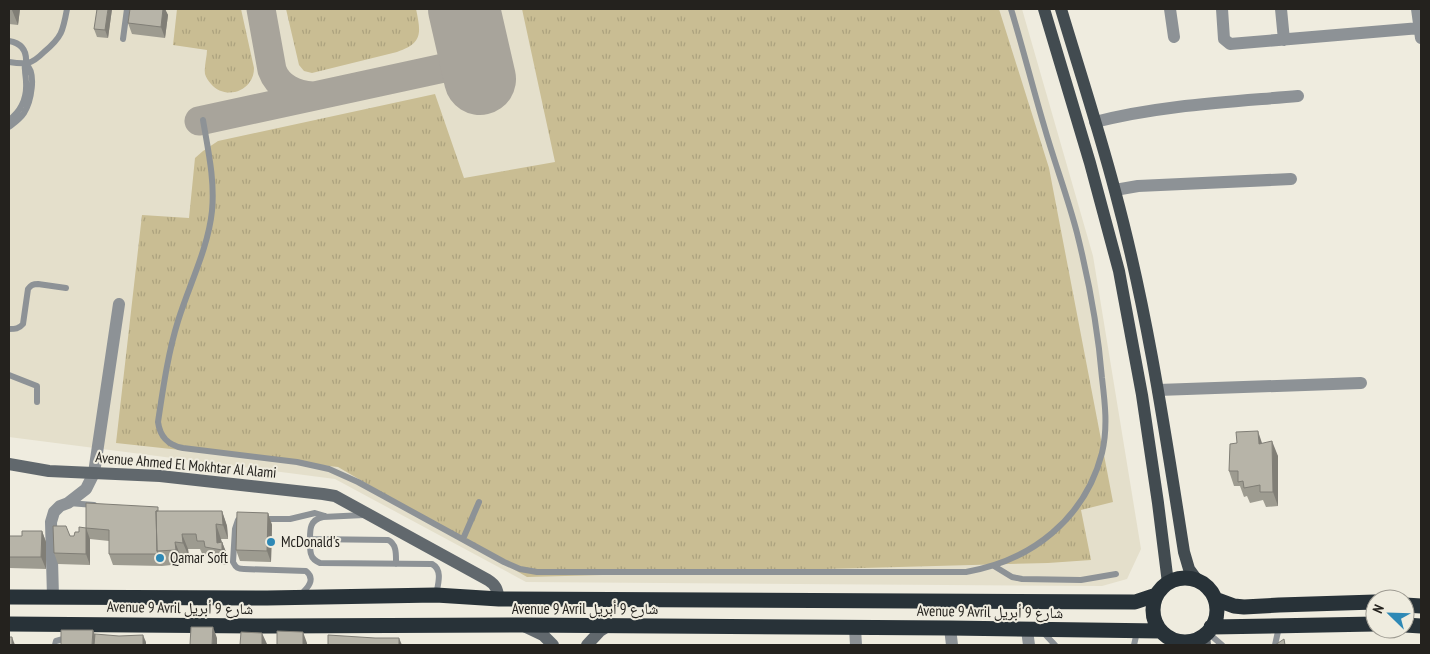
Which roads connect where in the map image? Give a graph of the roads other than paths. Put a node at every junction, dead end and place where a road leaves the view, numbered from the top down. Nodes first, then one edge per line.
1 (67, 9) edge
2 (127, 9) edge
3 (1011, 9) edge
4 (1044, 9) edge
5 (1061, 9) edge
6 (1170, 9) edge
7 (1222, 9) edge
8 (1281, 9) edge
9 (1417, 9) edge
10 (1420, 33) edge
11 (1174, 37) dead end
12 (123, 39) dead end
13 (1284, 40) junction
14 (9, 41) edge
15 (9, 62) edge
16 (26, 64) junction
17 (1298, 96) dead end
18 (9, 120) edge
19 (203, 120) dead end
20 (1095, 122) junction
21 (9, 127) edge
22 (1291, 178) dead end
23 (1115, 190) junction
24 (66, 288) dead end
25 (119, 304) dead end
26 (9, 329) edge
27 (9, 375) edge
28 (1361, 383) dead end
29 (1158, 390) junction
30 (37, 402) dead end
31 (9, 464) edge
32 (94, 472) junction
33 (479, 502) dead end
34 (68, 503) junction
35 (97, 506) edge
36 (370, 515) junction
37 (327, 516) junction
38 (247, 519) edge
39 (256, 519) edge
40 (310, 539) junction
41 (463, 539) junction
42 (396, 564) junction
43 (994, 566) junction
44 (1116, 574) dead end
45 (1196, 580) junction
46 (1168, 583) junction
47 (436, 595) junction
48 (1156, 595) junction
49 (9, 597) edge
50 (54, 597) junction
51 (298, 597) junction
52 (499, 599) junction
53 (1215, 599) junction
54 (1365, 602) edge
55 (9, 624) edge
56 (66, 624) junction
57 (1365, 624) edge
58 (522, 626) junction
59 (608, 626) junction
60 (1280, 626) junction
61 (855, 628) junction
62 (950, 628) junction
63 (1034, 630) junction
64 (1161, 631) junction
65 (1207, 635) edge
66 (1136, 638) edge
67 (1183, 643) edge
68 (56, 645) edge
69 (553, 645) edge
70 (587, 645) edge
71 (856, 645) edge
72 (952, 645) edge
73 (1029, 645) edge
74 (1055, 645) edge
75 (1222, 645) edge
76 (1276, 645) edge

1 - 16 lane
2 - 12 lane
3 - 43 lane
4 - 46 main road
5 - 20 main road
6 - 11 street
7 - 13 street
8 - 13 street
9 - 10 street
10 - 13 street
14 - 16 lane
15 - 16 lane
16 - 18 lane
16 - 21 lane
17 - 20 street
19 - 41 lane
20 - 23 main road
22 - 23 street
23 - 29 main road
24 - 26 lane
25 - 32 street
27 - 30 lane
28 - 29 street
29 - 45 main road
31 - 32 street, Avenue Ahmed El Mokhtar Al Alami
32 - 34 street
32 - 36 street, Avenue Ahmed El Mokhtar Al Alami
33 - 41 lane
34 - 35 lane
34 - 50 street
36 - 37 lane
36 - 52 street, Avenue Ahmed El Mokhtar Al Alami
37 - 39 lane
37 - 40 lane
38 - 51 lane
40 - 42 lane
40 - 42 lane
41 - 43 lane
42 - 47 lane
43 - 44 lane
45 - 46 highway
45 - 53 highway
46 - 48 highway
47 - 51 highway, Avenue 9 Avril شارع 9 أبريل
47 - 52 highway, Avenue 9 Avril شارع 9 أبريل
48 - 52 highway, Avenue 9 Avril شارع 9 أبريل
48 - 64 highway
49 - 50 highway, Avenue 9 Avril شارع 9 أبريل
50 - 51 highway, Avenue 9 Avril شارع 9 أبريل
53 - 54 highway
53 - 65 highway
55 - 56 highway, Avenue 9 Avril شارع 9 أبريل
56 - 58 highway, Avenue 9 Avril شارع 9 أبريل
56 - 68 lane
57 - 60 highway
58 - 59 highway, Avenue 9 Avril شارع 9 أبريل
58 - 69 street
59 - 61 highway, Avenue 9 Avril شارع 9 أبريل
59 - 70 street
60 - 65 highway
60 - 76 lane
61 - 62 highway, Avenue 9 Avril شارع 9 أبريل
61 - 71 street
62 - 63 highway, Avenue 9 Avril شارع 9 أبريل
62 - 72 street
63 - 66 highway, Avenue 9 Avril شارع 9 أبريل
63 - 73 street
63 - 74 lane
64 - 66 highway, Avenue 9 Avril شارع 9 أبريل
64 - 67 highway
65 - 67 highway
65 - 75 lane

